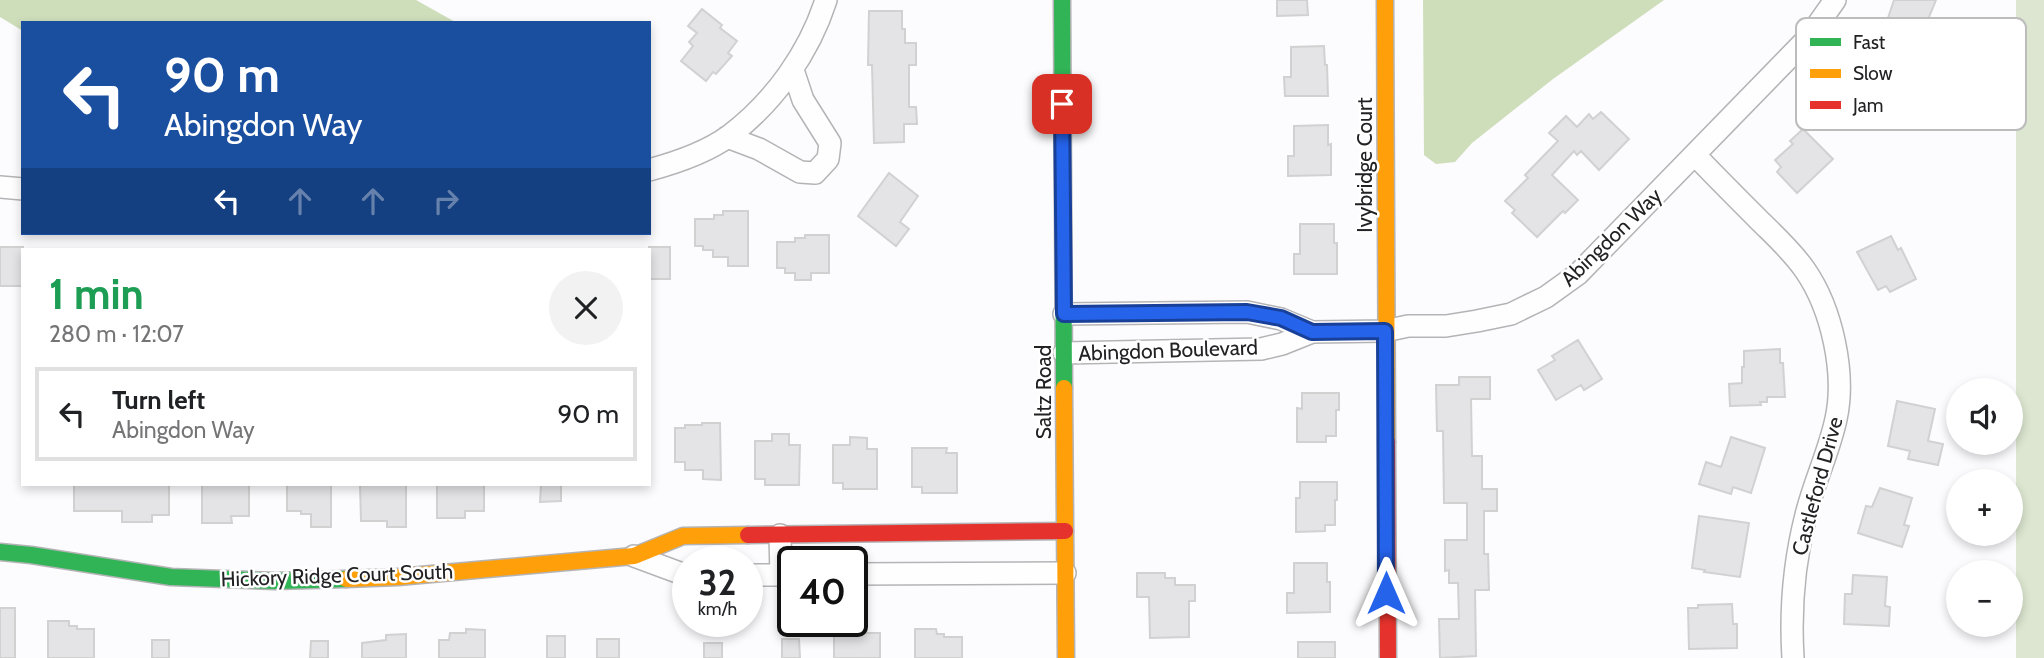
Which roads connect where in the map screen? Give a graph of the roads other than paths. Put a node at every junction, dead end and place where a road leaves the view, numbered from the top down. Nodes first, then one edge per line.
1 (825, 0) edge
2 (1062, 0) edge
3 (1385, 0) edge
4 (1835, 0) edge
5 (1822, 18) edge
6 (1796, 50) edge
7 (793, 70) junction
8 (727, 137) junction
9 (1695, 155) junction
10 (651, 169) edge
11 (0, 187) edge
12 (21, 189) edge
13 (1064, 314) junction
14 (1385, 331) junction
15 (1312, 332) junction
16 (1064, 354) junction
17 (1065, 531) junction
18 (780, 535) junction
19 (782, 546) edge
20 (0, 552) edge
21 (634, 556) junction
22 (672, 570) edge
23 (1065, 573) junction
24 (868, 574) edge
25 (1066, 658) edge
26 (1388, 658) edge
27 (1793, 658) edge

1 - 7 street
2 - 13 street, Saltz Road
3 - 14 street, Ivybridge Court
4 - 5 street, Abingdon Way
6 - 9 street, Abingdon Way
7 - 8 street
7 - 8 street
8 - 10 street
9 - 14 street, Abingdon Way
9 - 27 street, Castleford Drive
11 - 12 street
13 - 15 street, Abingdon Boulevard
13 - 16 street, Saltz Road
14 - 15 street, Abingdon Way
14 - 26 street, Ivybridge Court
15 - 16 street, Abingdon Boulevard
16 - 17 street, Saltz Road
17 - 18 street, Hickory Ridge Court South
17 - 23 street, Saltz Road
18 - 19 street
18 - 21 street, Hickory Ridge Court South
20 - 21 street, Hickory Ridge Court South
21 - 22 street, Hickory Ridge Court South
23 - 24 street
23 - 25 street, Saltz Road

